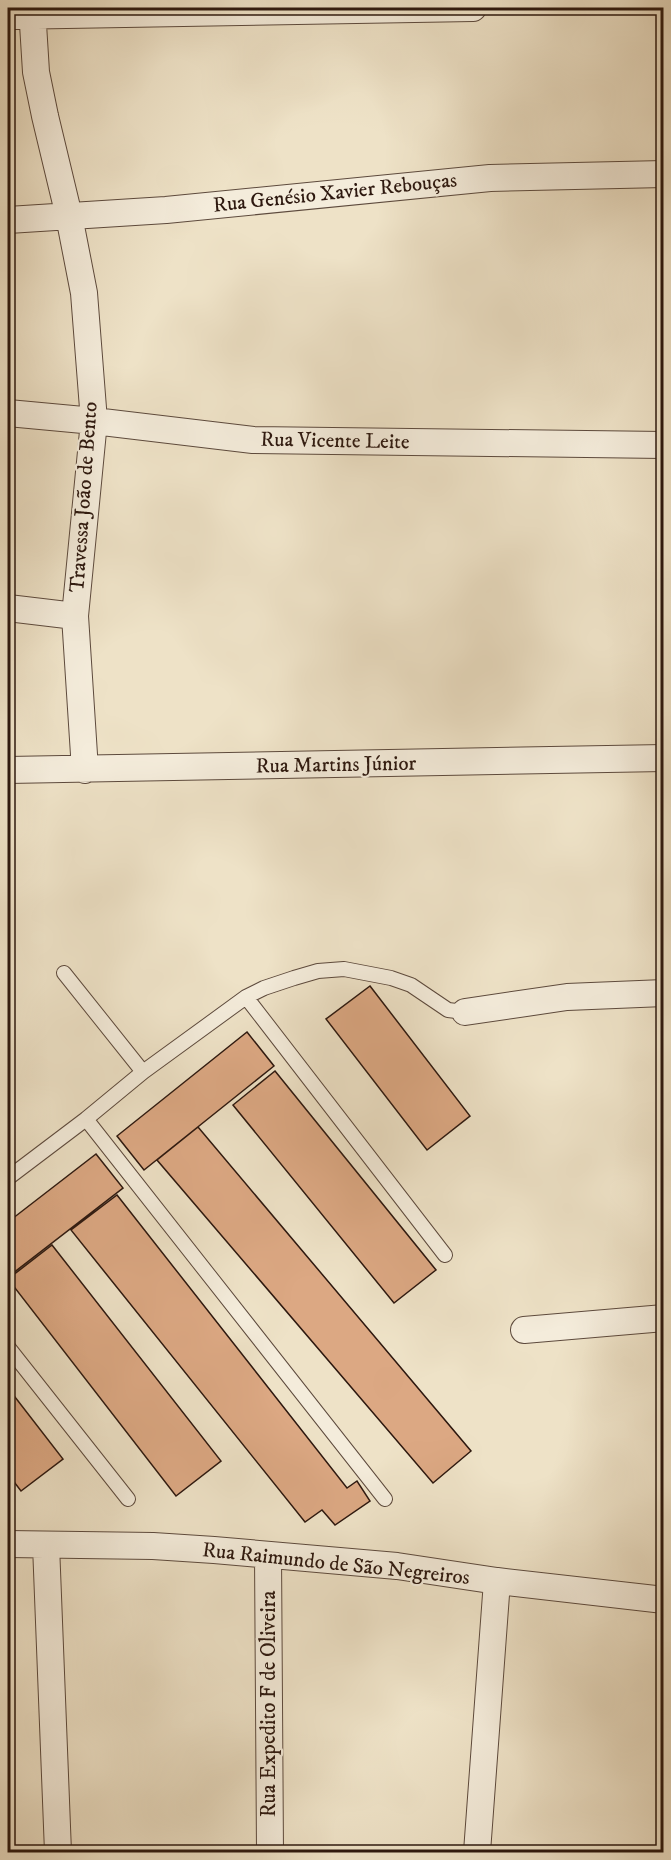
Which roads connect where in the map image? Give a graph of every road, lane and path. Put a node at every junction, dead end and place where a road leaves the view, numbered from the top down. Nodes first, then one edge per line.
1 (445, 8) edge
2 (472, 8) edge
3 (23, 13) edge
4 (663, 174) edge
5 (69, 216) junction
6 (8, 220) edge
7 (8, 413) edge
8 (94, 421) junction
9 (663, 445) edge
10 (8, 608) edge
11 (75, 616) junction
12 (663, 758) edge
13 (8, 770) edge
14 (85, 770) junction
15 (64, 973) dead end
16 (663, 993) edge
17 (246, 998) junction
18 (465, 1012) joint
19 (143, 1072) junction
20 (86, 1119) junction
21 (8, 1178) edge
22 (445, 1256) dead end
23 (663, 1318) edge
24 (524, 1330) dead end
25 (8, 1347) edge
26 (128, 1499) dead end
27 (385, 1499) dead end
28 (8, 1544) edge
29 (46, 1545) junction
30 (268, 1555) junction
31 (497, 1581) junction
32 (663, 1600) edge
33 (58, 1852) edge
34 (270, 1852) edge
35 (477, 1852) edge

1 - 2 street
1 - 3 street
3 - 5 street, Travessa João de Bento
4 - 5 street, Rua Genésio Xavier Rebouças
5 - 6 street, Rua Genésio Xavier Rebouças
5 - 8 street, Travessa João de Bento
7 - 8 street, Rua Vicente Leite
8 - 9 street, Rua Vicente Leite
8 - 11 street, Travessa João de Bento
10 - 11 street
11 - 14 street, Travessa João de Bento
12 - 14 street, Rua Martins Júnior
13 - 14 street, Rua Martins Júnior
15 - 19 lane
16 - 18 street
17 - 18 lane
17 - 19 lane
17 - 22 lane
19 - 20 lane
20 - 21 lane
20 - 27 lane
23 - 24 street
25 - 26 lane
28 - 29 street, Rua Raimundo de São Negreiros
29 - 30 street, Rua Raimundo de São Negreiros
29 - 33 street
30 - 31 street, Rua Raimundo de São Negreiros
30 - 34 street, Rua Expedito F de Oliveira
31 - 32 street, Rua Raimundo de São Negreiros
31 - 35 street

